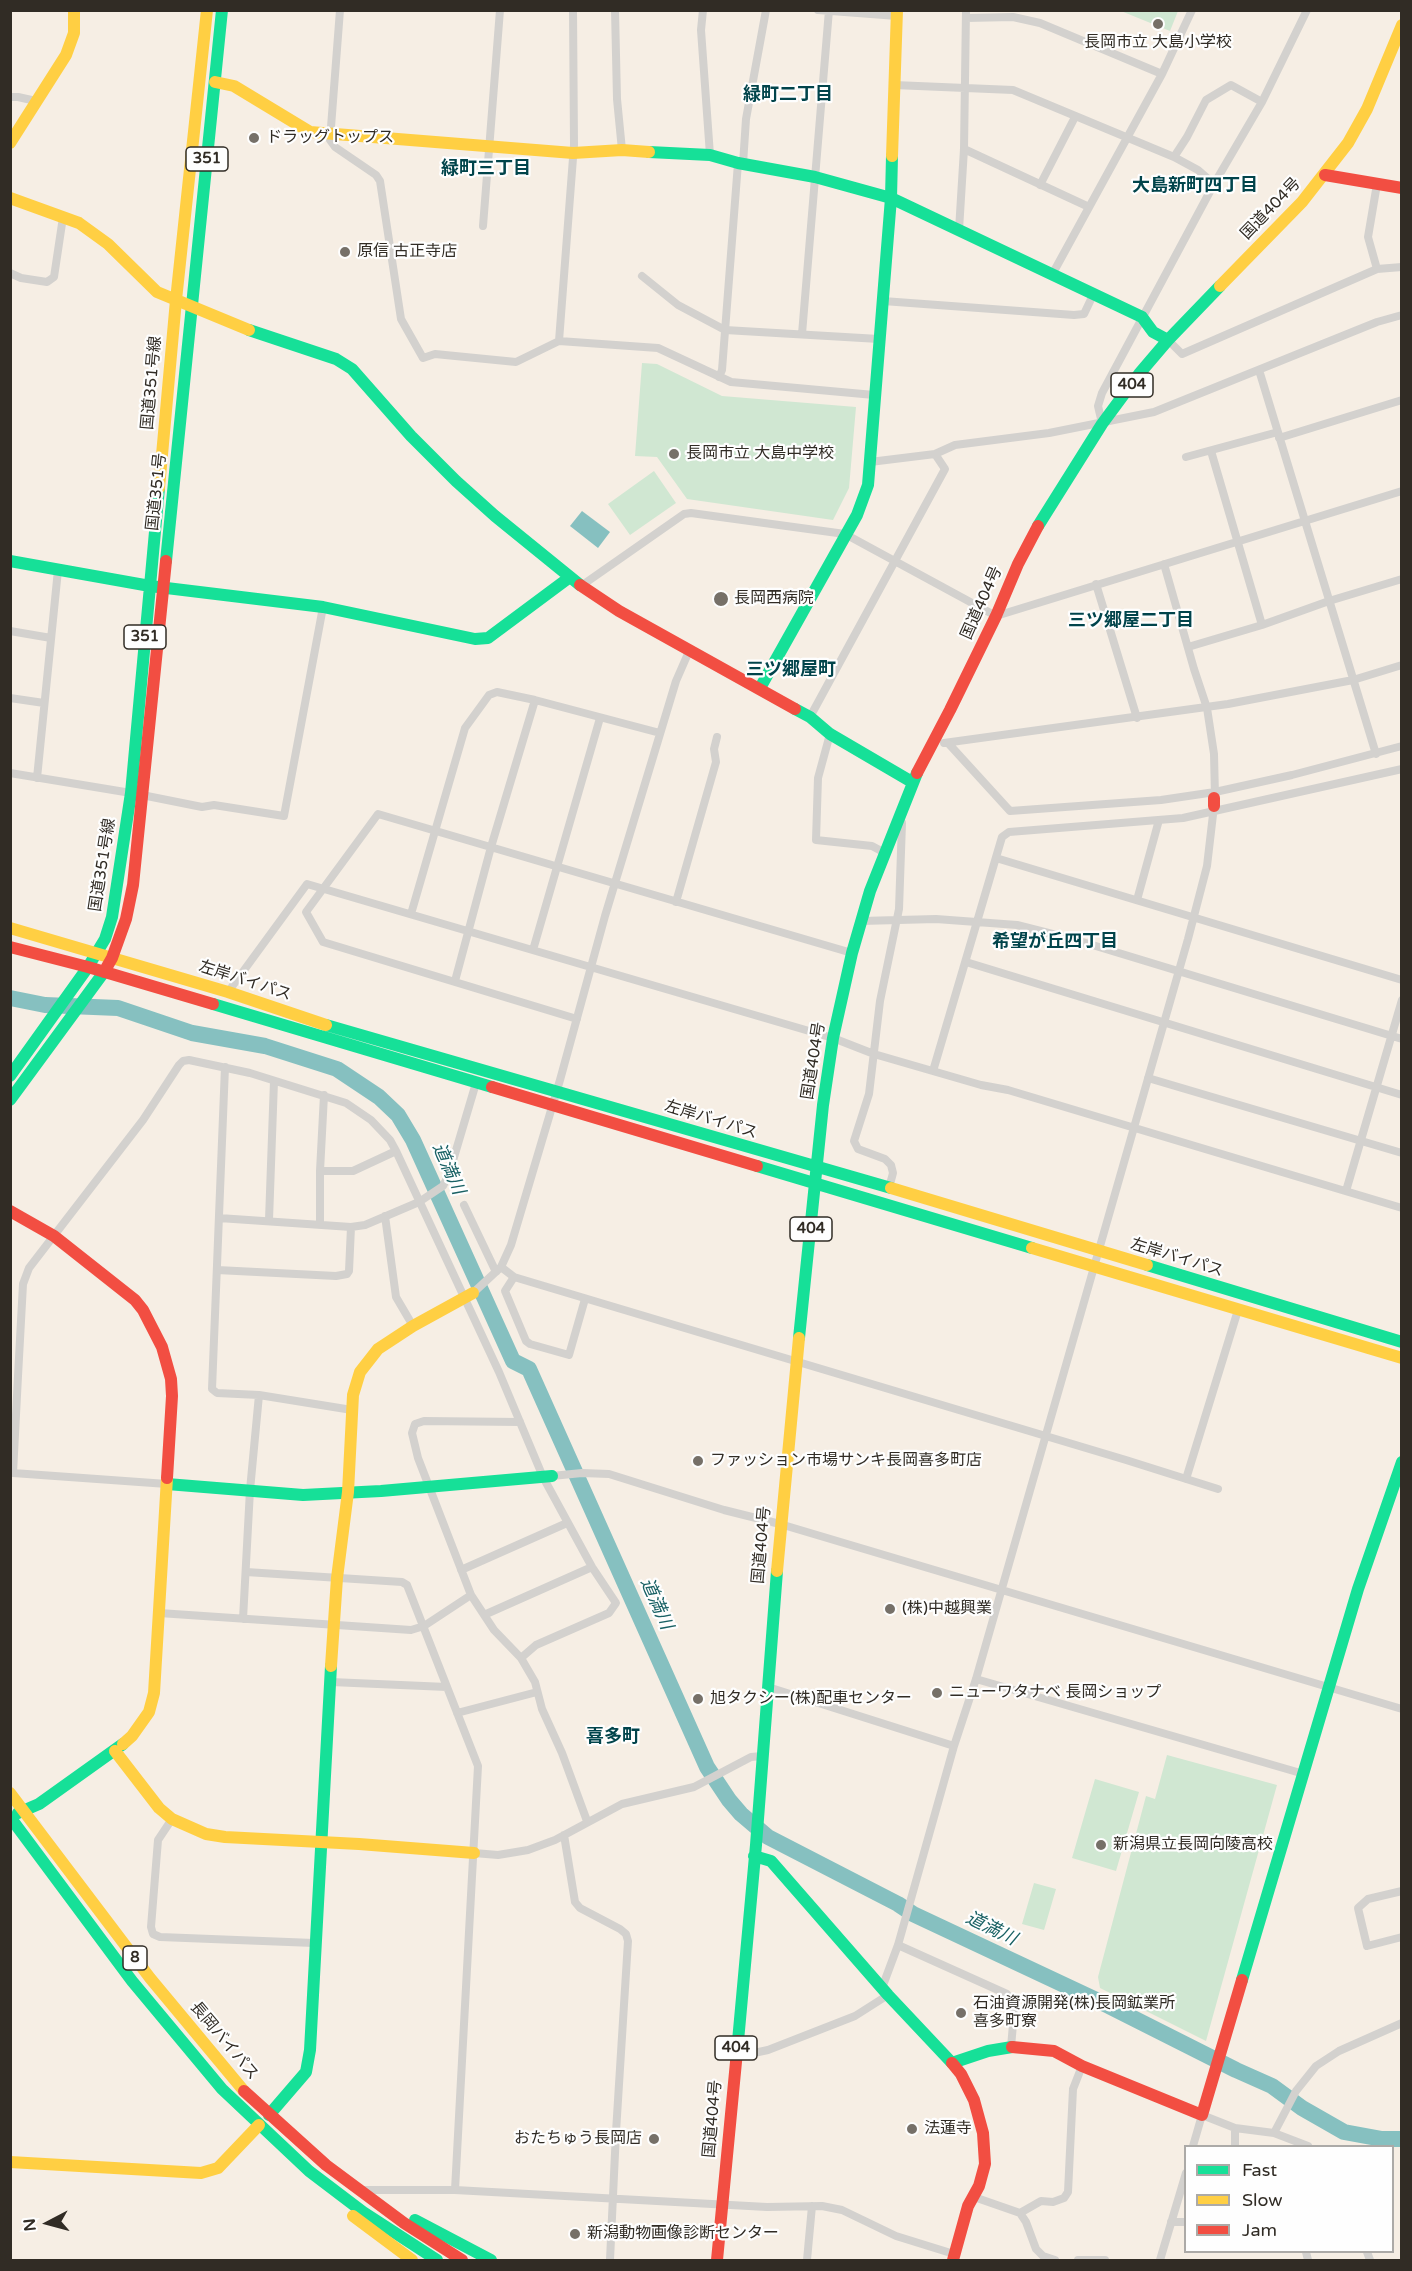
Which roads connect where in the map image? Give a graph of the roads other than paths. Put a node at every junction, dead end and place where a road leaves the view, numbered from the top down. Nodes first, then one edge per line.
1 (74, 10) edge
2 (207, 10) edge
3 (222, 10) edge
4 (340, 10) edge
5 (500, 10) edge
6 (573, 10) edge
7 (615, 10) edge
8 (703, 10) edge
9 (765, 10) edge
10 (818, 10) edge
11 (1192, 10) edge
12 (1307, 10) edge
13 (829, 11) edge
14 (897, 13) edge
15 (966, 14) edge
16 (1401, 26) edge
17 (1162, 74) junction
18 (215, 82) junction
19 (894, 85) junction
20 (964, 89) junction
21 (10, 97) edge
22 (36, 101) junction
23 (1262, 102) junction
24 (1076, 117) junction
25 (330, 135) junction
26 (1126, 138) junction
27 (10, 143) edge
28 (489, 146) junction
29 (964, 149) junction
30 (622, 150) junction
31 (573, 153) junction
32 (710, 155) junction
33 (1174, 157) junction
34 (740, 164) junction
35 (1325, 175) junction
36 (815, 177) junction
37 (1040, 184) junction
38 (1214, 184) junction
39 (1377, 184) junction
40 (1401, 188) edge
41 (10, 198) edge
42 (891, 198) junction
43 (1089, 207) junction
44 (63, 217) junction
45 (483, 226) dead end
46 (959, 230) junction
47 (1401, 267) edge
48 (1377, 269) junction
49 (10, 273) edge
50 (1053, 273) junction
51 (642, 276) dead end
52 (1094, 292) junction
53 (177, 300) junction
54 (883, 301) junction
55 (192, 307) junction
56 (1401, 315) edge
57 (1142, 317) junction
58 (725, 330) junction
59 (802, 334) junction
60 (879, 339) junction
61 (559, 340) junction
62 (1168, 340) junction
63 (1259, 370) junction
64 (719, 377) junction
65 (874, 395) junction
66 (1401, 400) edge
67 (1102, 424) junction
68 (1279, 435) junction
69 (1211, 451) junction
70 (935, 454) junction
71 (1186, 457) dead end
72 (870, 462) junction
73 (1401, 491) edge
74 (1305, 520) junction
75 (844, 534) junction
76 (1237, 541) junction
77 (10, 561) edge
78 (896, 562) junction
79 (1164, 564) junction
80 (58, 570) junction
81 (570, 577) junction
82 (1401, 579) edge
83 (1096, 584) junction
84 (150, 586) junction
85 (581, 586) junction
86 (164, 588) junction
87 (1329, 601) junction
88 (323, 607) junction
89 (996, 616) junction
90 (1262, 625) junction
91 (10, 631) edge
92 (51, 638) junction
93 (1188, 647) junction
94 (690, 649) junction
95 (1401, 665) edge
96 (1353, 680) junction
97 (760, 688) junction
98 (10, 698) edge
99 (535, 700) junction
100 (44, 704) junction
101 (1207, 708) junction
102 (810, 717) junction
103 (600, 718) junction
104 (1137, 718) junction
105 (660, 733) junction
106 (830, 734) junction
107 (717, 737) dead end
108 (933, 742) junction
109 (948, 743) junction
110 (1401, 746) edge
111 (1376, 754) junction
112 (1401, 768) edge
113 (10, 773) edge
114 (37, 778) junction
115 (912, 782) junction
116 (136, 794) junction
117 (1215, 802) junction
118 (902, 810) junction
119 (1159, 820) junction
120 (435, 831) junction
121 (491, 847) junction
122 (885, 853) junction
123 (996, 858) junction
124 (557, 866) junction
125 (615, 884) junction
126 (324, 889) junction
127 (1137, 900) junction
128 (676, 902) junction
129 (411, 914) junction
130 (1194, 917) junction
131 (898, 919) junction
132 (861, 921) junction
133 (977, 921) junction
134 (10, 928) edge
135 (468, 932) junction
136 (10, 946) edge
137 (533, 950) junction
138 (852, 953) junction
139 (96, 954) junction
140 (112, 958) junction
141 (966, 962) junction
142 (88, 967) junction
143 (592, 968) junction
144 (1179, 971) junction
145 (104, 972) junction
146 (1401, 980) edge
147 (455, 981) junction
148 (231, 988) dead end
149 (1401, 999) edge
150 (577, 1019) junction
151 (1164, 1022) junction
152 (1392, 1036) junction
153 (833, 1038) junction
154 (1401, 1039) edge
155 (874, 1054) junction
156 (225, 1067) junction
157 (933, 1071) junction
158 (10, 1076) edge
159 (1148, 1078) junction
160 (274, 1081) junction
161 (476, 1083) junction
162 (1376, 1087) junction
163 (557, 1091) junction
164 (324, 1095) junction
165 (1401, 1095) edge
166 (10, 1100) edge
167 (552, 1105) junction
168 (1133, 1128) junction
169 (1361, 1141) junction
170 (396, 1151) junction
171 (1401, 1153) edge
172 (817, 1168) junction
173 (320, 1171) junction
174 (815, 1183) junction
175 (889, 1188) junction
176 (1346, 1191) junction
177 (421, 1200) junction
178 (464, 1205) dead end
179 (1401, 1208) edge
180 (10, 1211) edge
181 (385, 1216) junction
182 (219, 1218) junction
183 (269, 1220) junction
184 (320, 1224) junction
185 (351, 1227) junction
186 (54, 1236) junction
187 (1099, 1251) junction
188 (1094, 1265) junction
189 (216, 1270) junction
190 (496, 1272) junction
191 (514, 1277) junction
192 (468, 1295) junction
193 (585, 1299) junction
194 (1238, 1310) junction
195 (413, 1326) junction
196 (1401, 1342) edge
197 (1401, 1358) edge
198 (795, 1362) junction
199 (259, 1395) junction
200 (352, 1410) junction
201 (520, 1422) junction
202 (1045, 1436) junction
203 (1401, 1462) edge
204 (547, 1477) junction
205 (1186, 1479) junction
206 (167, 1484) junction
207 (429, 1486) junction
208 (1218, 1489) dead end
209 (250, 1490) junction
210 (348, 1492) junction
211 (567, 1523) junction
212 (780, 1524) junction
213 (592, 1567) junction
214 (461, 1570) junction
215 (246, 1572) junction
216 (337, 1578) junction
217 (1000, 1590) junction
218 (471, 1595) junction
219 (159, 1613) junction
220 (484, 1615) junction
221 (243, 1619) junction
222 (335, 1625) junction
223 (424, 1626) junction
224 (521, 1659) junction
225 (976, 1679) junction
226 (331, 1682) junction
227 (447, 1687) junction
228 (768, 1688) junction
229 (1329, 1689) junction
230 (537, 1692) junction
231 (1401, 1709) edge
232 (457, 1713) junction
233 (954, 1746) junction
234 (115, 1751) junction
235 (762, 1756) junction
236 (1304, 1774) junction
237 (10, 1793) edge
238 (24, 1812) junction
239 (10, 1816) edge
240 (172, 1819) junction
241 (586, 1821) junction
242 (564, 1834) junction
243 (320, 1842) junction
244 (755, 1851) junction
245 (474, 1854) junction
246 (1401, 1892) edge
247 (1401, 1937) edge
248 (314, 1943) junction
249 (898, 1944) junction
250 (885, 1991) junction
251 (1401, 2023) edge
252 (1011, 2047) junction
253 (735, 2057) junction
254 (952, 2063) junction
255 (1082, 2066) junction
256 (269, 2115) junction
257 (1202, 2115) junction
258 (259, 2125) junction
259 (1235, 2128) junction
260 (1274, 2133) junction
261 (1193, 2145) edge
262 (1235, 2145) edge
263 (1305, 2145) edge
264 (10, 2162) edge
265 (309, 2171) junction
266 (1184, 2177) edge
267 (358, 2190) junction
268 (455, 2190) junction
269 (974, 2197) junction
270 (614, 2199) junction
271 (722, 2205) junction
272 (812, 2206) junction
273 (1020, 2213) junction
274 (1184, 2222) edge
275 (1172, 2223) junction
276 (953, 2257) edge
277 (720, 2258) edge
278 (412, 2260) edge
279 (438, 2260) edge
280 (462, 2260) edge
281 (491, 2260) edge
282 (610, 2260) edge
283 (807, 2260) edge
284 (1055, 2260) edge
285 (1078, 2260) edge
286 (1105, 2260) edge
287 (1160, 2260) edge

1 - 22 main road
2 - 53 main road, 国道351号線 / 351
3 - 18 main road, 国道351号 / 351
4 - 25 street
5 - 28 street
6 - 31 street
7 - 30 street
8 - 32 street
9 - 34 street
10 - 13 street
11 - 17 street
12 - 23 street
13 - 14 street
13 - 36 street
14 - 19 main road
15 - 17 street
15 - 20 street
16 - 35 main road, 国道404号 / 404
17 - 26 street
18 - 25 main road
18 - 55 main road, 国道351号 / 351
19 - 20 street
19 - 42 main road
20 - 24 street
20 - 29 street
21 - 22 street
22 - 27 main road
23 - 33 street
23 - 38 street
24 - 26 street
24 - 37 street
25 - 28 main road
25 - 61 street
26 - 33 street
26 - 43 street
28 - 31 main road
28 - 45 street
29 - 37 street
29 - 46 street
30 - 31 main road
30 - 32 main road
31 - 61 street
32 - 34 main road
33 - 38 street
34 - 36 main road
34 - 58 street
35 - 39 main road
35 - 62 main road, 国道404号 / 404
36 - 42 main road
36 - 59 street
37 - 43 street
38 - 57 street
39 - 40 main road
39 - 48 street
41 - 44 main road
42 - 46 main road
42 - 54 main road
43 - 50 street
44 - 49 street
44 - 53 main road
46 - 50 main road
47 - 48 street
48 - 62 street
50 - 52 main road
51 - 58 street
52 - 54 street
52 - 57 main road
53 - 55 main road
53 - 84 main road, 国道351号線 / 351
54 - 60 main road
55 - 81 main road
55 - 86 main road, 国道351号 / 351
56 - 63 street
57 - 62 main road
57 - 67 street
58 - 59 street
58 - 64 street
59 - 60 street
60 - 65 main road
61 - 64 street
62 - 67 main road, 国道404号 / 404
63 - 67 street
63 - 68 street
64 - 65 street
65 - 72 main road
66 - 68 street
67 - 70 street
67 - 89 main road, 国道404号 / 404
68 - 69 street
68 - 74 street
69 - 71 street
69 - 76 street
70 - 72 street
70 - 78 street
72 - 75 main road
73 - 74 street
74 - 76 street
74 - 87 street
75 - 78 street
75 - 85 street
75 - 97 main road
76 - 79 street
76 - 90 street
77 - 80 main road
78 - 89 street
78 - 102 street
79 - 83 street
79 - 93 street
80 - 84 main road
80 - 92 street
81 - 85 main road
81 - 88 main road
82 - 87 street
83 - 89 street
83 - 104 street
84 - 86 main road
84 - 116 main road, 国道351号線 / 351
85 - 94 main road
86 - 88 main road
86 - 116 main road, 国道351号 / 351
87 - 90 street
87 - 96 street
88 - 116 street
89 - 108 main road, 国道404号 / 404
90 - 93 street
91 - 92 street
92 - 100 street
93 - 101 street
94 - 97 main road
94 - 105 street
95 - 96 street
96 - 101 street
96 - 111 street
97 - 102 main road
98 - 100 street
99 - 103 street
99 - 120 street
99 - 121 street
100 - 114 street
101 - 104 street
101 - 117 street
102 - 106 main road
103 - 105 street
103 - 124 street
104 - 109 street
105 - 125 street
106 - 115 main road
106 - 122 street
107 - 128 street
108 - 109 street
108 - 115 main road, 国道404号 / 404
109 - 117 street
110 - 111 street
111 - 117 street
112 - 117 street
113 - 114 street
114 - 116 street
115 - 118 main road, 国道404号 / 404
116 - 139 main road, 国道351号線 / 351
116 - 140 main road, 国道351号 / 351
117 - 119 street
117 - 130 street
118 - 122 main road, 国道404号 / 404
118 - 131 street
119 - 123 street
119 - 127 street
120 - 121 street
120 - 126 street
120 - 129 street
121 - 124 street
121 - 135 street
122 - 132 main road, 国道404号 / 404
123 - 127 street
123 - 133 street
124 - 125 street
124 - 137 street
125 - 128 street
125 - 143 street
126 - 129 street
126 - 147 street
126 - 148 street
127 - 130 street
128 - 138 street
129 - 135 street
130 - 144 street
130 - 146 street
131 - 132 street
131 - 133 street
131 - 155 street
132 - 138 main road, 国道404号 / 404
133 - 141 street
133 - 144 street
134 - 139 main road, 左岸バイパス
135 - 137 street
135 - 147 street
136 - 142 main road, 左岸バイパス
137 - 143 street
138 - 153 main road, 国道404号 / 404
139 - 140 main road, 左岸バイパス
139 - 142 main road, 国道351号線 / 351
140 - 145 main road, 国道351号 / 351
140 - 163 main road, 左岸バイパス
141 - 151 street
141 - 157 street
142 - 145 main road, 左岸バイパス
142 - 158 main road, 国道351号線
143 - 150 street
143 - 153 street
144 - 151 street
144 - 152 street
145 - 161 main road, 左岸バイパス
145 - 166 main road, 国道351号
147 - 150 street
149 - 152 street
150 - 163 street
151 - 159 street
151 - 162 street
152 - 154 street
152 - 162 street
153 - 155 street
153 - 172 main road, 国道404号 / 404
155 - 157 street
155 - 175 street
156 - 160 street
156 - 182 street
156 - 186 street
157 - 168 street
159 - 168 street
159 - 169 street
160 - 164 street
160 - 183 street
161 - 167 main road, 左岸バイパス
161 - 177 street
162 - 165 street
162 - 169 street
163 - 167 street
163 - 172 main road, 左岸バイパス
164 - 170 street
164 - 173 street
167 - 174 main road, 左岸バイパス
167 - 190 street
168 - 176 street
168 - 187 street
169 - 171 street
169 - 176 street
170 - 173 street
170 - 177 street
172 - 174 main road, 国道404号 / 404
172 - 175 main road, 左岸バイパス
173 - 184 street
174 - 188 main road, 左岸バイパス
174 - 198 main road, 国道404号 / 404
175 - 187 main road, 左岸バイパス
176 - 179 street
177 - 181 street
177 - 192 street
178 - 190 street
180 - 186 main road
181 - 185 street
181 - 195 street
182 - 183 street
182 - 189 street
183 - 184 street
184 - 185 street
185 - 189 street
186 - 206 main road
186 - 206 street
187 - 188 street
187 - 196 main road, 左岸バイパス
188 - 194 main road, 左岸バイパス
188 - 202 street
189 - 199 street
190 - 191 street
190 - 192 street
191 - 193 street
191 - 193 street
192 - 195 main road
192 - 201 street
193 - 198 street
194 - 197 main road, 左岸バイパス
194 - 205 street
195 - 200 main road
198 - 202 street
198 - 212 main road, 国道404号 / 404
199 - 200 street
199 - 209 street
200 - 210 main road
201 - 204 street
201 - 207 street
202 - 205 street
202 - 217 street
203 - 229 main road
204 - 207 main road
204 - 211 street
204 - 212 street
205 - 208 street
206 - 209 main road
206 - 219 main road
207 - 210 main road
207 - 214 street
209 - 210 main road
209 - 215 street
210 - 216 main road
211 - 213 street
211 - 214 street
212 - 217 street
212 - 228 main road, 国道404号 / 404
213 - 220 street
213 - 224 street
214 - 218 street
215 - 216 street
215 - 221 street
216 - 222 main road
216 - 223 street
217 - 225 street
217 - 229 street
218 - 220 street
218 - 223 street
219 - 221 street
219 - 234 main road
220 - 224 street
221 - 222 street
222 - 223 street
222 - 226 main road
223 - 227 street
224 - 230 street
225 - 233 street
225 - 236 street
226 - 227 street
226 - 243 main road
227 - 232 street
228 - 233 street
228 - 235 main road, 国道404号 / 404
229 - 231 street
229 - 236 main road
230 - 232 street
230 - 241 street
232 - 245 street
233 - 249 street
234 - 238 main road
234 - 240 main road
235 - 241 street
235 - 244 main road, 国道404号 / 404
236 - 257 main road
237 - 238 main road, 長岡バイパス / 8
238 - 239 main road
238 - 256 main road, 長岡バイパス / 8
239 - 258 main road, 長岡バイパス / 8
240 - 243 main road
240 - 248 street
241 - 242 street
242 - 245 street
242 - 270 street
243 - 245 main road
243 - 248 main road
244 - 250 main road
244 - 253 main road, 国道404号 / 404
245 - 268 street
246 - 247 street
248 - 256 main road
249 - 250 street
249 - 252 street
250 - 253 street
250 - 254 main road
251 - 260 street
252 - 254 main road
252 - 255 main road
253 - 271 main road, 国道404号 / 404
254 - 269 main road
255 - 257 main road
255 - 273 street
256 - 258 street
256 - 267 main road, 長岡バイパス / 8
257 - 259 street
257 - 261 street
258 - 264 main road
258 - 265 main road, 長岡バイパス / 8
259 - 260 street
259 - 262 street
260 - 263 street
265 - 278 main road
265 - 279 main road, 長岡バイパス / 8
266 - 275 street
267 - 268 street
267 - 280 main road, 長岡バイパス / 8
267 - 281 main road
268 - 270 street
269 - 273 street
269 - 276 main road
270 - 271 street
270 - 282 street
271 - 272 street
271 - 277 main road, 国道404号 / 404
272 - 276 street
272 - 283 street
273 - 284 street
274 - 275 street
275 - 287 street
285 - 286 street

